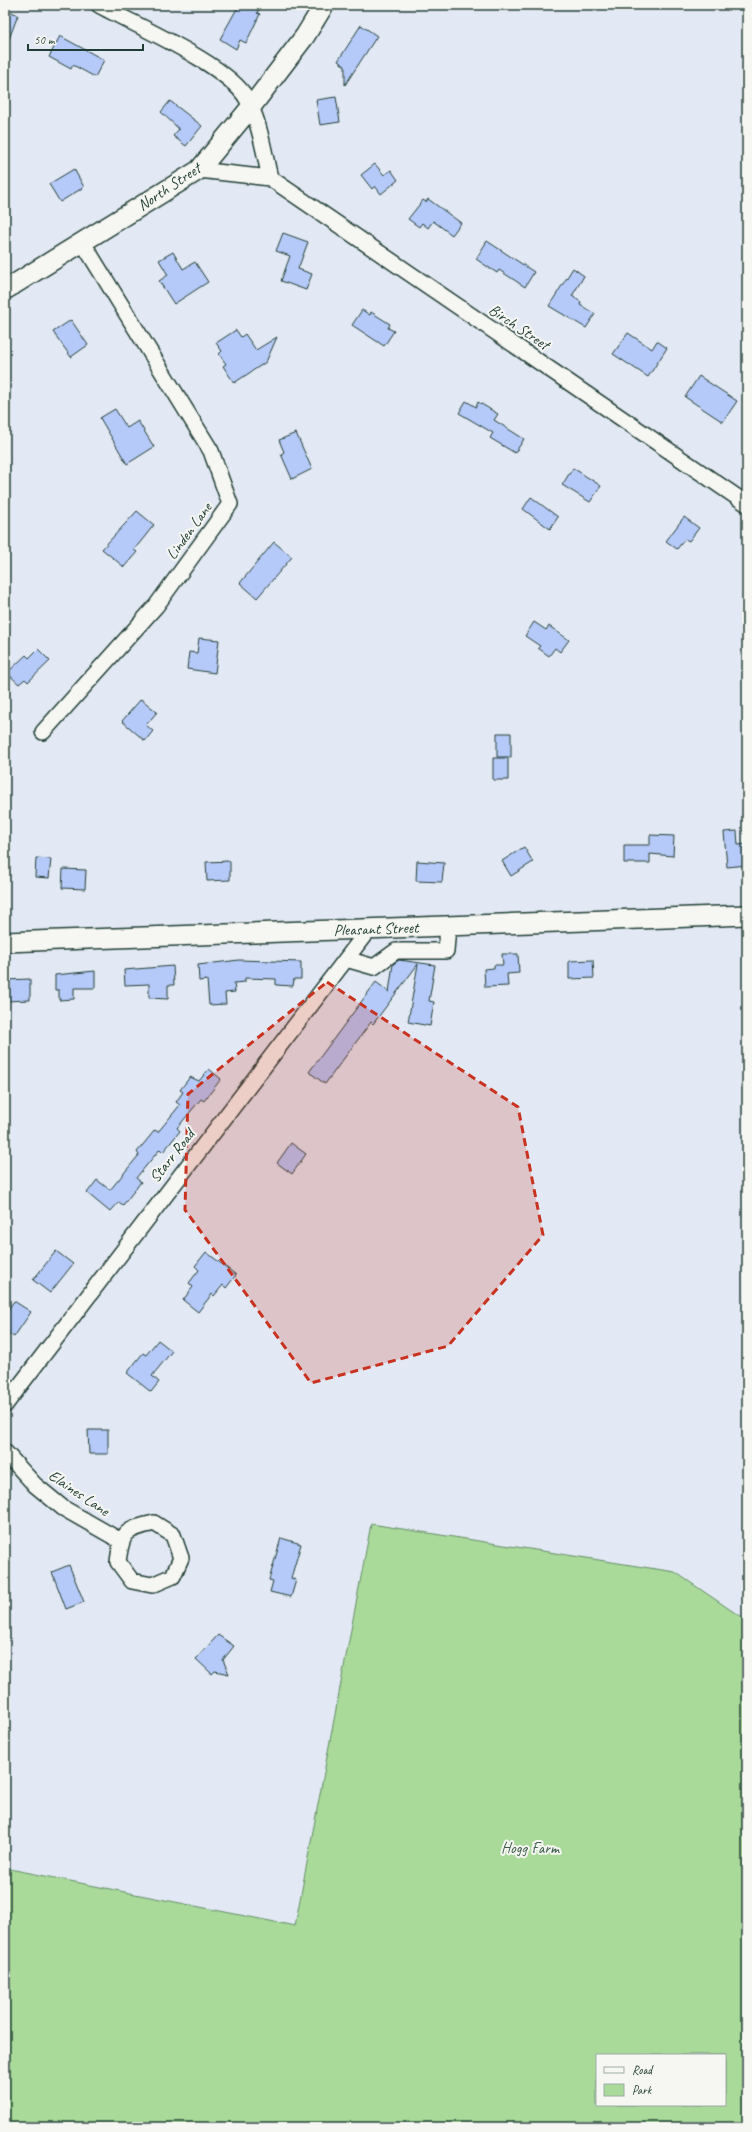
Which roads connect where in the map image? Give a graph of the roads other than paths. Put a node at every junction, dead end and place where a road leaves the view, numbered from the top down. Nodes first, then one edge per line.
1 (99, 5) edge
2 (324, 5) edge
3 (251, 107) junction
4 (199, 170) junction
5 (270, 178) junction
6 (83, 243) junction
7 (5, 290) edge
8 (747, 504) edge
9 (42, 732) dead end
10 (747, 915) edge
11 (448, 926) junction
12 (369, 929) junction
13 (5, 942) edge
14 (346, 959) junction
15 (5, 1405) edge
16 (5, 1452) edge
17 (121, 1541) junction

1 - 3 street
2 - 3 main road, North Street
3 - 4 main road, North Street
3 - 5 street
4 - 5 street, Birch Street
4 - 6 main road, North Street
5 - 8 street, Birch Street
6 - 7 main road, North Street
6 - 9 street, Linden Lane
10 - 11 main road, Pleasant Street
11 - 12 main road, Pleasant Street
11 - 14 street
12 - 13 main road, Pleasant Street
12 - 14 street, Starr Road
14 - 15 street, Starr Road
16 - 17 street, Elaines Lane
17 - 17 street

